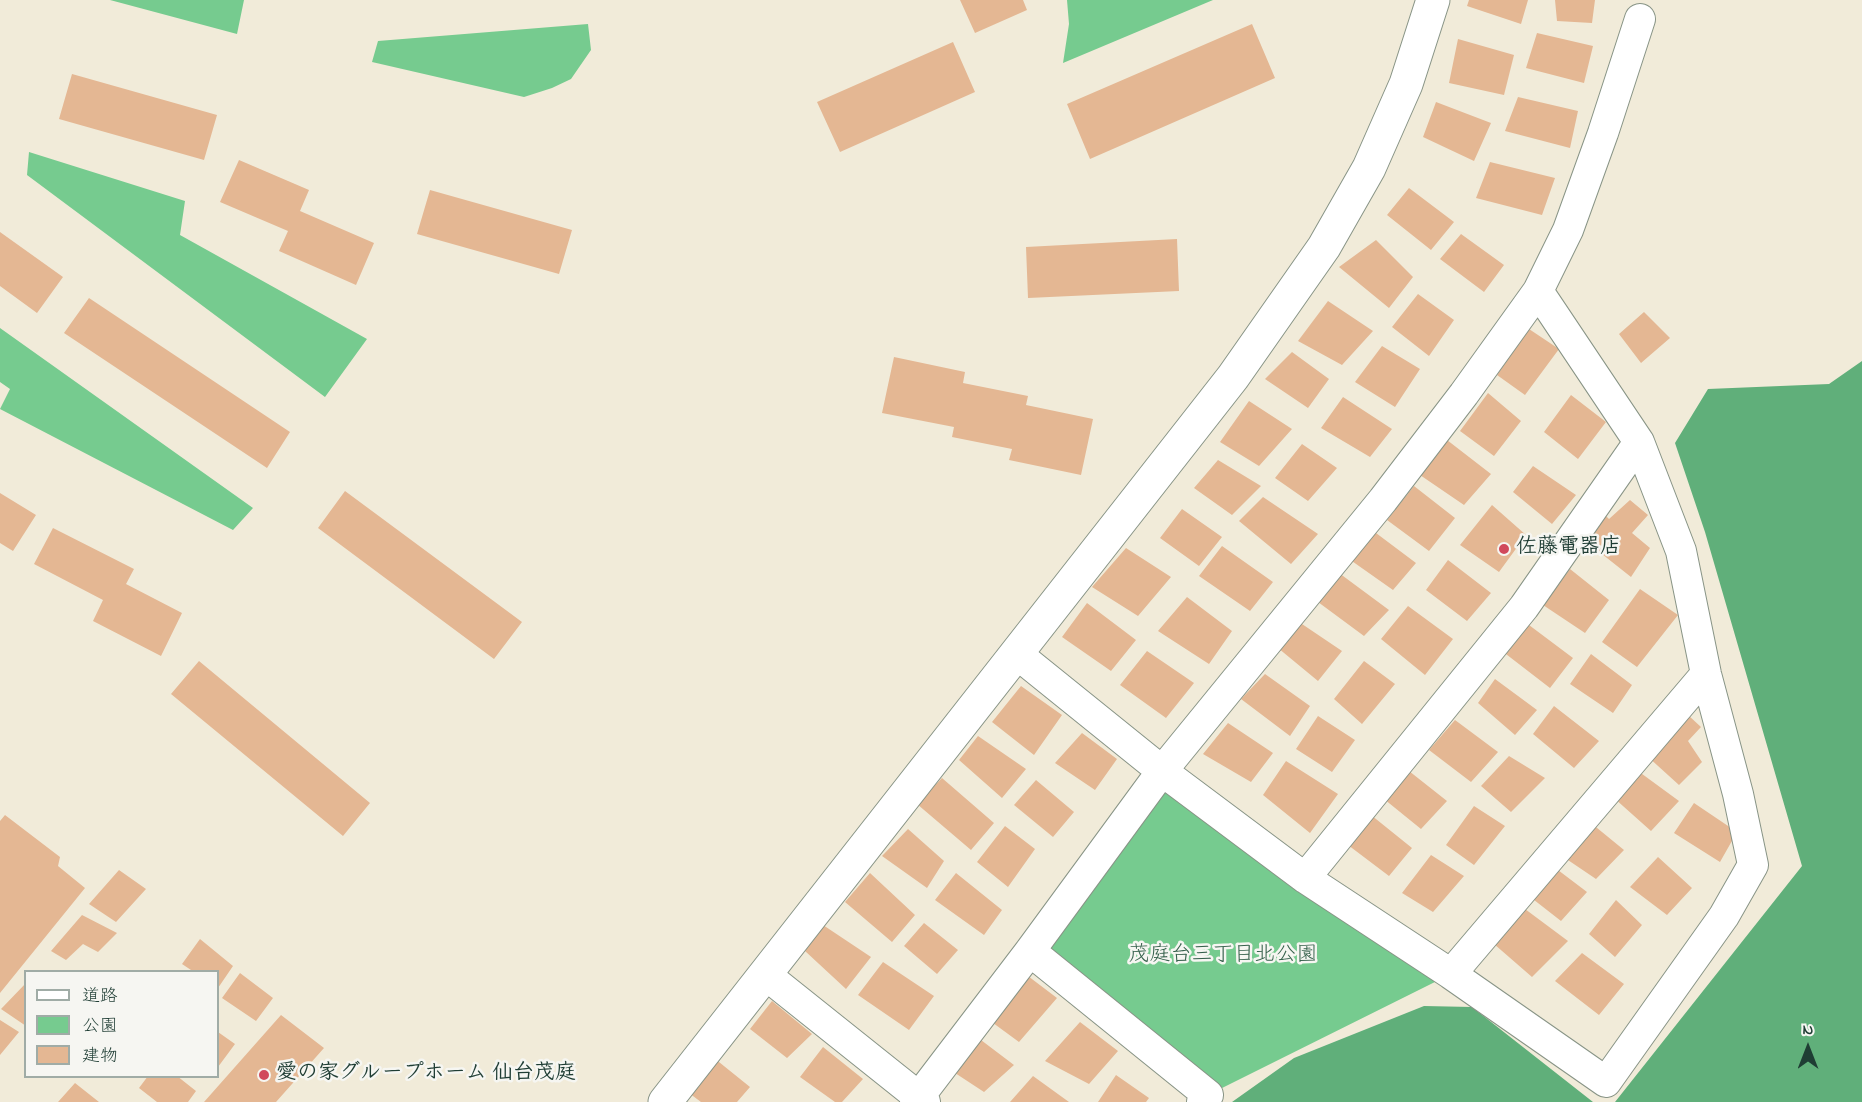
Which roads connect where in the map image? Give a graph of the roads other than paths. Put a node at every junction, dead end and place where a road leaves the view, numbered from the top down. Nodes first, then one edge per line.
1 (1433, 0) edge
2 (1640, 19) dead end
3 (1538, 291) junction
4 (1639, 442) junction
5 (1017, 654) junction
6 (1706, 674) junction
7 (1162, 771) junction
8 (1305, 878) junction
9 (1030, 951) junction
10 (1451, 974) junction
11 (766, 975) junction
12 (919, 1100) edge
13 (665, 1102) edge
14 (1202, 1102) edge

1 - 5 street
2 - 3 street
3 - 4 street
3 - 7 street
4 - 6 street
4 - 8 street
5 - 7 street
5 - 11 street
6 - 10 street
6 - 10 street
7 - 8 street
7 - 9 street
8 - 10 street
9 - 12 street
9 - 14 street
11 - 12 street
11 - 13 street

